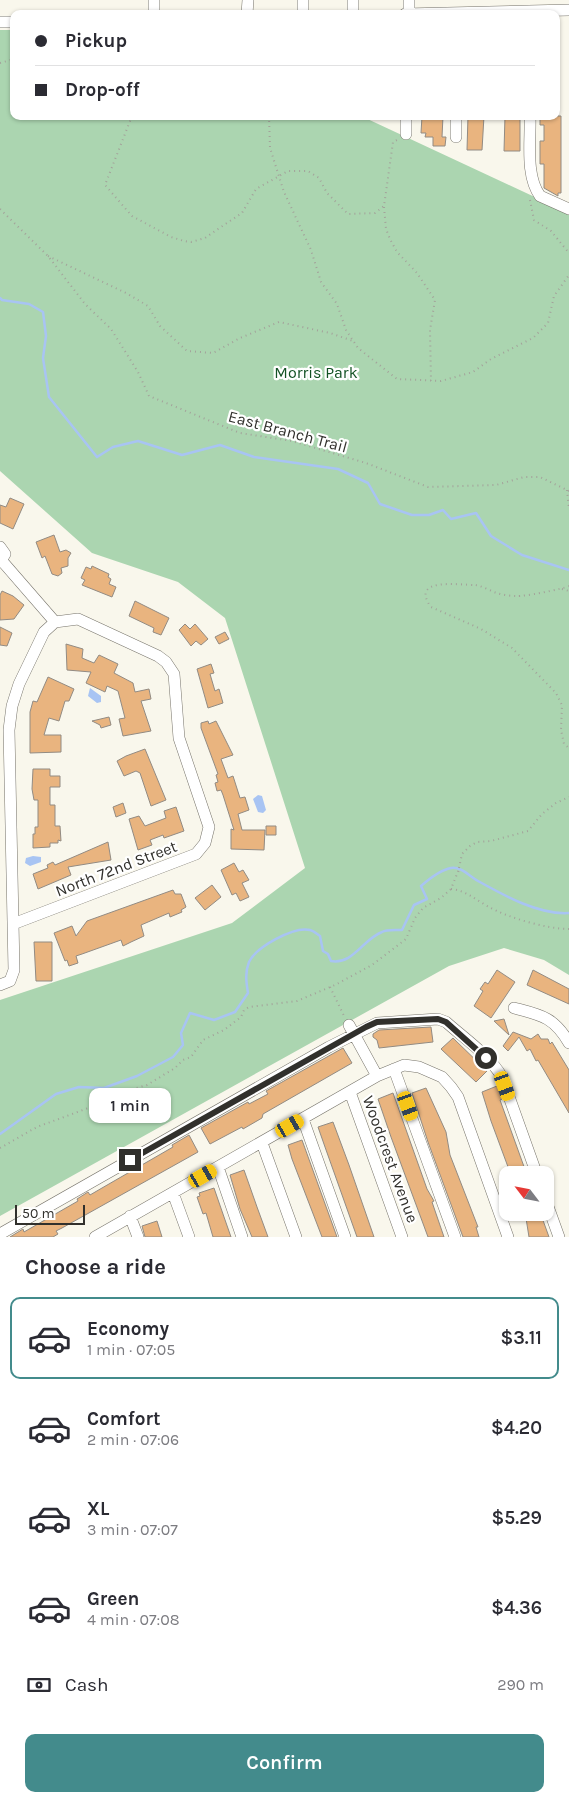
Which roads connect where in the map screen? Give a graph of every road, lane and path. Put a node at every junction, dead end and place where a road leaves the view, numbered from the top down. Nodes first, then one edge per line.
1 (529, 8) edge
2 (501, 10) edge
3 (569, 10) edge
4 (130, 120) edge
5 (269, 120) edge
6 (406, 120) edge
7 (456, 120) edge
8 (530, 120) edge
9 (406, 134) joint
10 (456, 137) dead end
11 (280, 177) junction
12 (530, 202) dead end
13 (384, 206) junction
14 (0, 209) edge
15 (569, 209) edge
16 (569, 253) edge
17 (48, 256) junction
18 (569, 276) edge
19 (353, 341) junction
20 (431, 381) junction
21 (568, 490) edge
22 (569, 508) edge
23 (0, 546) edge
24 (1, 562) edge
25 (569, 586) edge
26 (556, 588) junction
27 (569, 591) edge
28 (55, 622) junction
29 (569, 748) edge
30 (569, 797) edge
31 (5, 822) edge
32 (459, 869) junction
33 (458, 873) dead end
34 (450, 889) junction
35 (13, 924) junction
36 (569, 929) edge
37 (5, 983) edge
38 (330, 987) junction
39 (514, 1008) dead end
40 (352, 1030) junction
41 (569, 1043) edge
42 (394, 1069) junction
43 (377, 1076) junction
44 (350, 1092) junction
45 (303, 1119) junction
46 (262, 1142) junction
47 (0, 1148) edge
48 (534, 1166) edge
49 (218, 1167) junction
50 (173, 1194) junction
51 (130, 1216) junction
52 (553, 1221) edge
53 (0, 1234) edge
54 (95, 1237) edge
55 (138, 1237) edge
56 (189, 1237) edge
57 (242, 1237) edge
58 (296, 1237) edge
59 (345, 1237) edge
60 (402, 1237) edge
61 (455, 1237) edge
62 (508, 1237) edge
63 (559, 1237) edge

1 - 2 street
1 - 3 street
4 - 11 path
5 - 11 path
6 - 9 street
7 - 10 street
8 - 15 street
9 - 13 path
11 - 13 path
11 - 19 path
12 - 16 path
13 - 20 path
14 - 17 path, East Branch Trail
17 - 19 path
17 - 21 path, East Branch Trail
18 - 20 path
19 - 20 path
21 - 22 path
23 - 24 street
24 - 28 street
25 - 26 path
26 - 27 path
26 - 29 path
28 - 31 street
28 - 35 street, North 72nd Street
30 - 32 path
31 - 35 street
32 - 33 path
32 - 34 path
34 - 36 path
34 - 38 path
35 - 37 street
38 - 40 path
38 - 47 path
39 - 41 street
40 - 43 street, Woodcrest Avenue
40 - 48 street
40 - 53 street
42 - 43 street
42 - 61 street
42 - 62 street
43 - 44 street
44 - 45 street
44 - 60 street, Woodcrest Avenue
45 - 46 street
45 - 59 street
46 - 49 street
46 - 58 street
49 - 50 street
49 - 57 street
50 - 51 street
50 - 56 street
51 - 54 street
51 - 55 street
52 - 63 street

